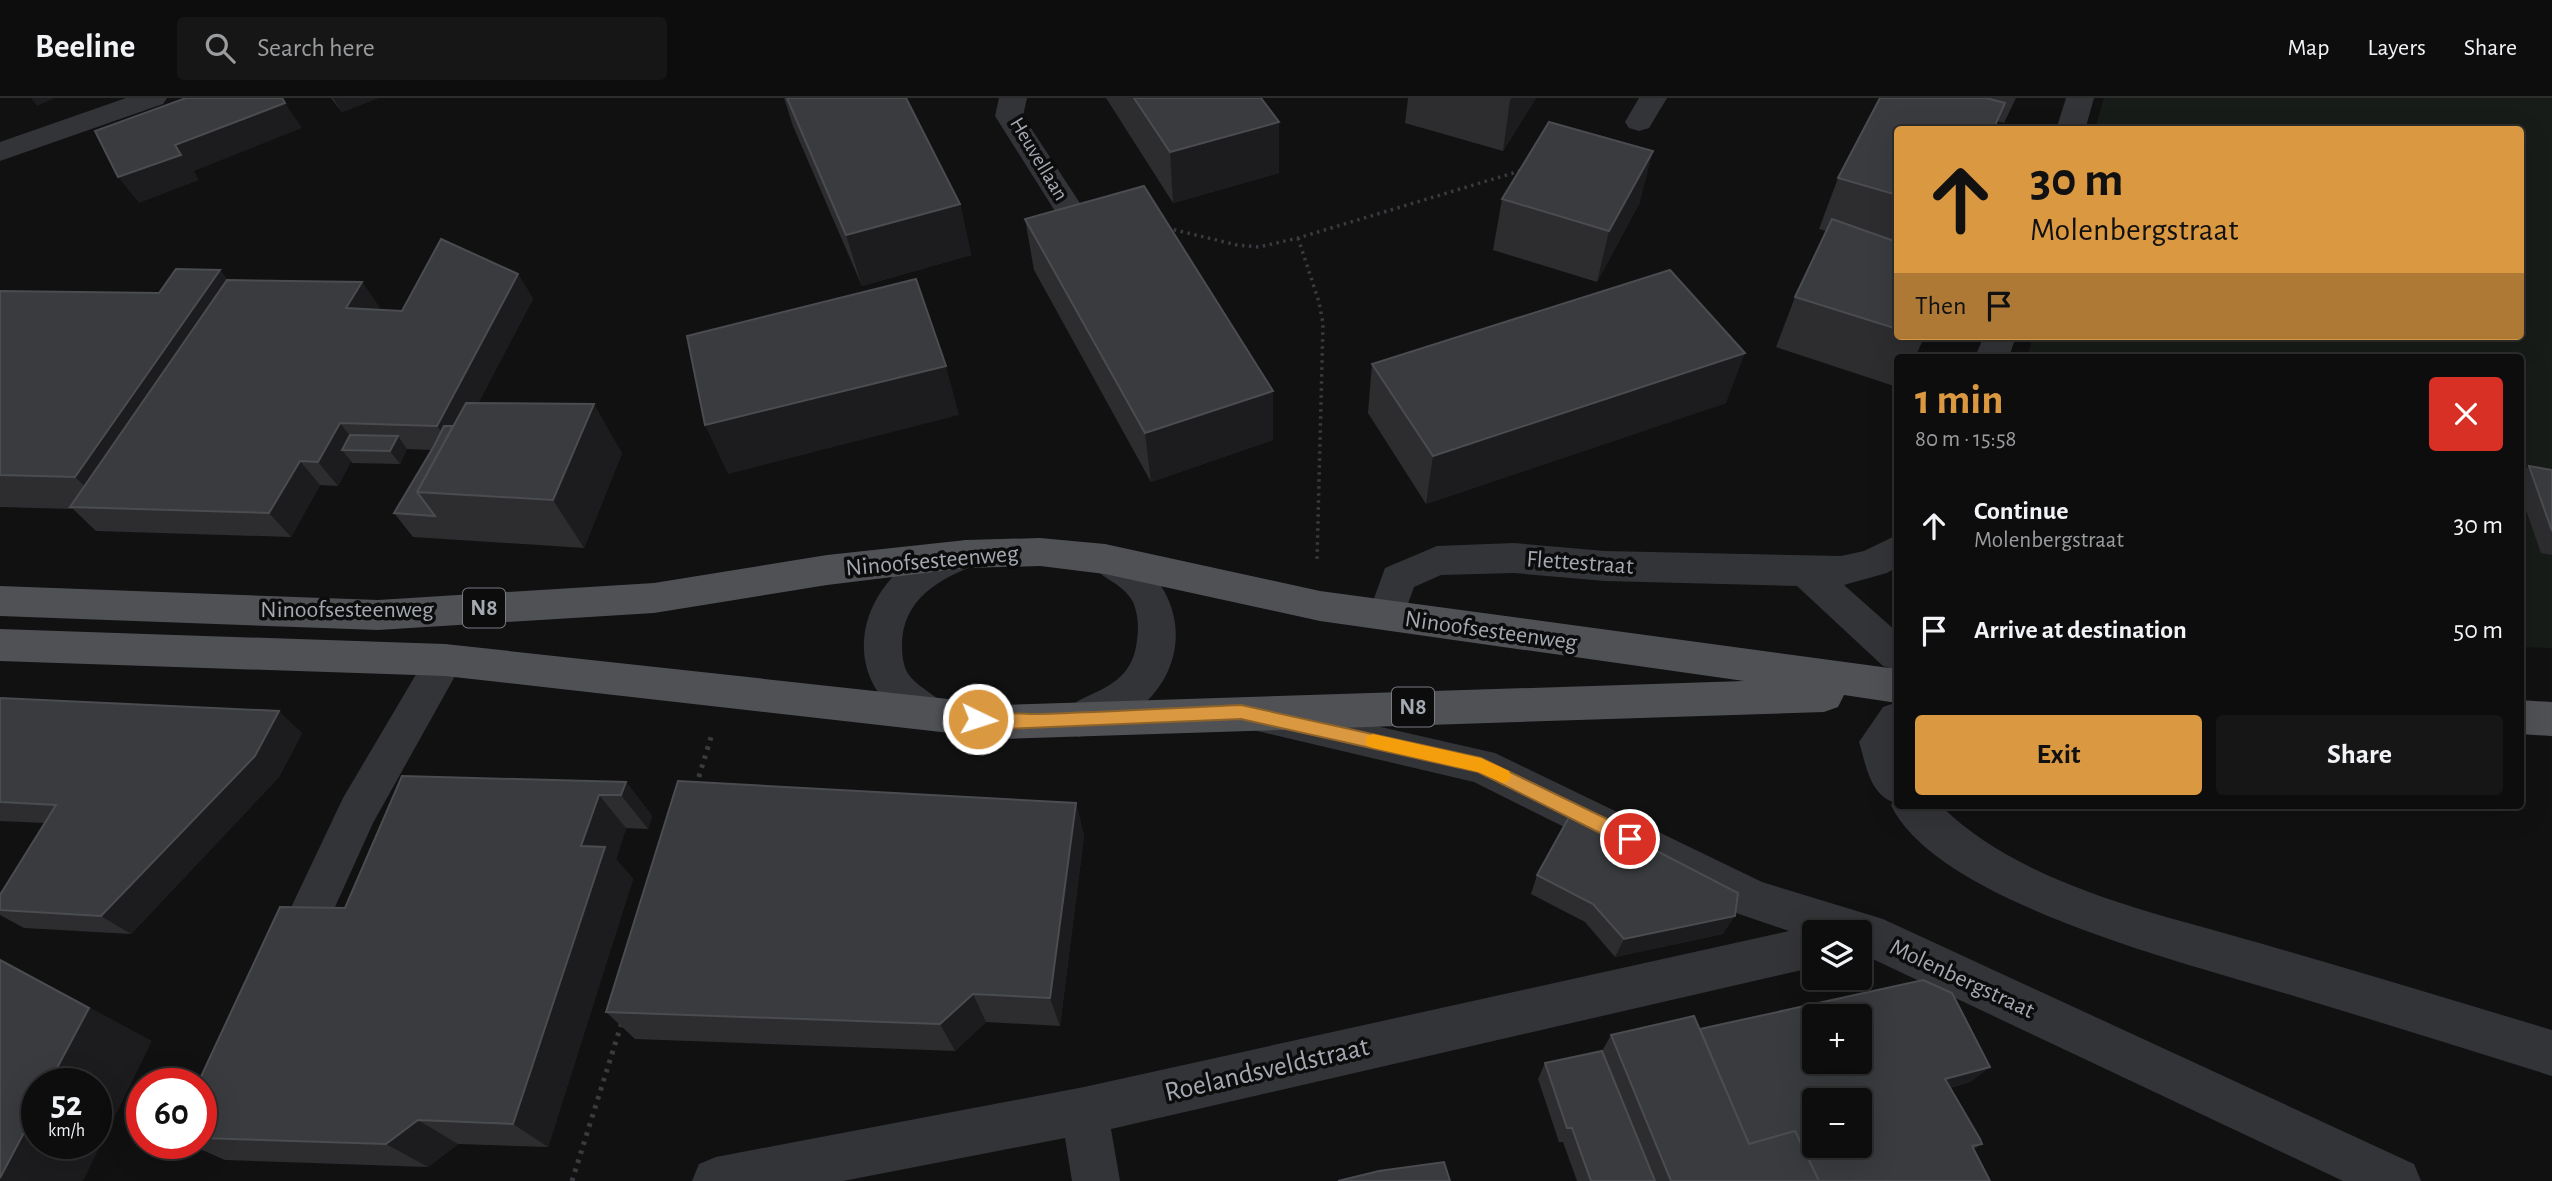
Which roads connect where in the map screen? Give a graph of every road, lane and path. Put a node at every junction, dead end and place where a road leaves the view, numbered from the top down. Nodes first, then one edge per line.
1 (153, 98) edge
2 (1013, 98) edge
3 (2080, 98) edge
4 (2071, 126) edge
5 (3, 146) edge
6 (1530, 168) edge
7 (1076, 219) edge
8 (1159, 226) edge
9 (1298, 238) junction
10 (1894, 551) edge
11 (966, 554) junction
12 (1105, 559) junction
13 (1806, 571) junction
14 (0, 601) edge
15 (1320, 606) junction
16 (1387, 615) junction
17 (0, 645) edge
18 (1894, 652) edge
19 (445, 660) junction
20 (1894, 686) edge
21 (726, 690) junction
22 (1894, 693) edge
23 (1241, 712) junction
24 (929, 713) junction
25 (2524, 717) edge
26 (2552, 719) edge
27 (1079, 720) junction
28 (1894, 723) edge
29 (1894, 781) edge
30 (693, 795) edge
31 (1915, 809) edge
32 (1816, 920) edge
33 (1872, 939) edge
34 (1802, 949) edge
35 (274, 989) edge
36 (622, 1021) edge
37 (2552, 1053) edge
38 (1084, 1111) junction
39 (572, 1181) edge
40 (716, 1181) edge
41 (1096, 1181) edge
42 (2397, 1181) edge

1 - 5 street
2 - 7 street, Heuvellaan
3 - 4 street
6 - 9 path
8 - 9 path
9 - 15 path
10 - 13 street, Flettestraat
11 - 12 main road, Ninoofsesteenweg / N8
11 - 14 main road, Ninoofsesteenweg / N8
11 - 24 street
12 - 15 main road, Ninoofsesteenweg / N8
12 - 27 street
13 - 16 street, Flettestraat
13 - 18 street
15 - 16 main road, Ninoofsesteenweg / N8
16 - 20 main road, Ninoofsesteenweg / N8
17 - 19 main road, Ninoofsesteenweg / N8
19 - 21 main road, Ninoofsesteenweg / N8
19 - 35 street
21 - 24 main road, Ninoofsesteenweg / N8
21 - 30 path
22 - 23 main road, Ninoofsesteenweg / N8
23 - 27 main road, Ninoofsesteenweg / N8
23 - 32 street, Molenbergstraat
24 - 27 main road, Ninoofsesteenweg / N8
25 - 26 main road
28 - 29 street
31 - 37 street
33 - 42 street, Molenbergstraat
34 - 38 street, Roelandsveldstraat
36 - 39 path
38 - 40 street, Roelandsveldstraat
38 - 41 street

